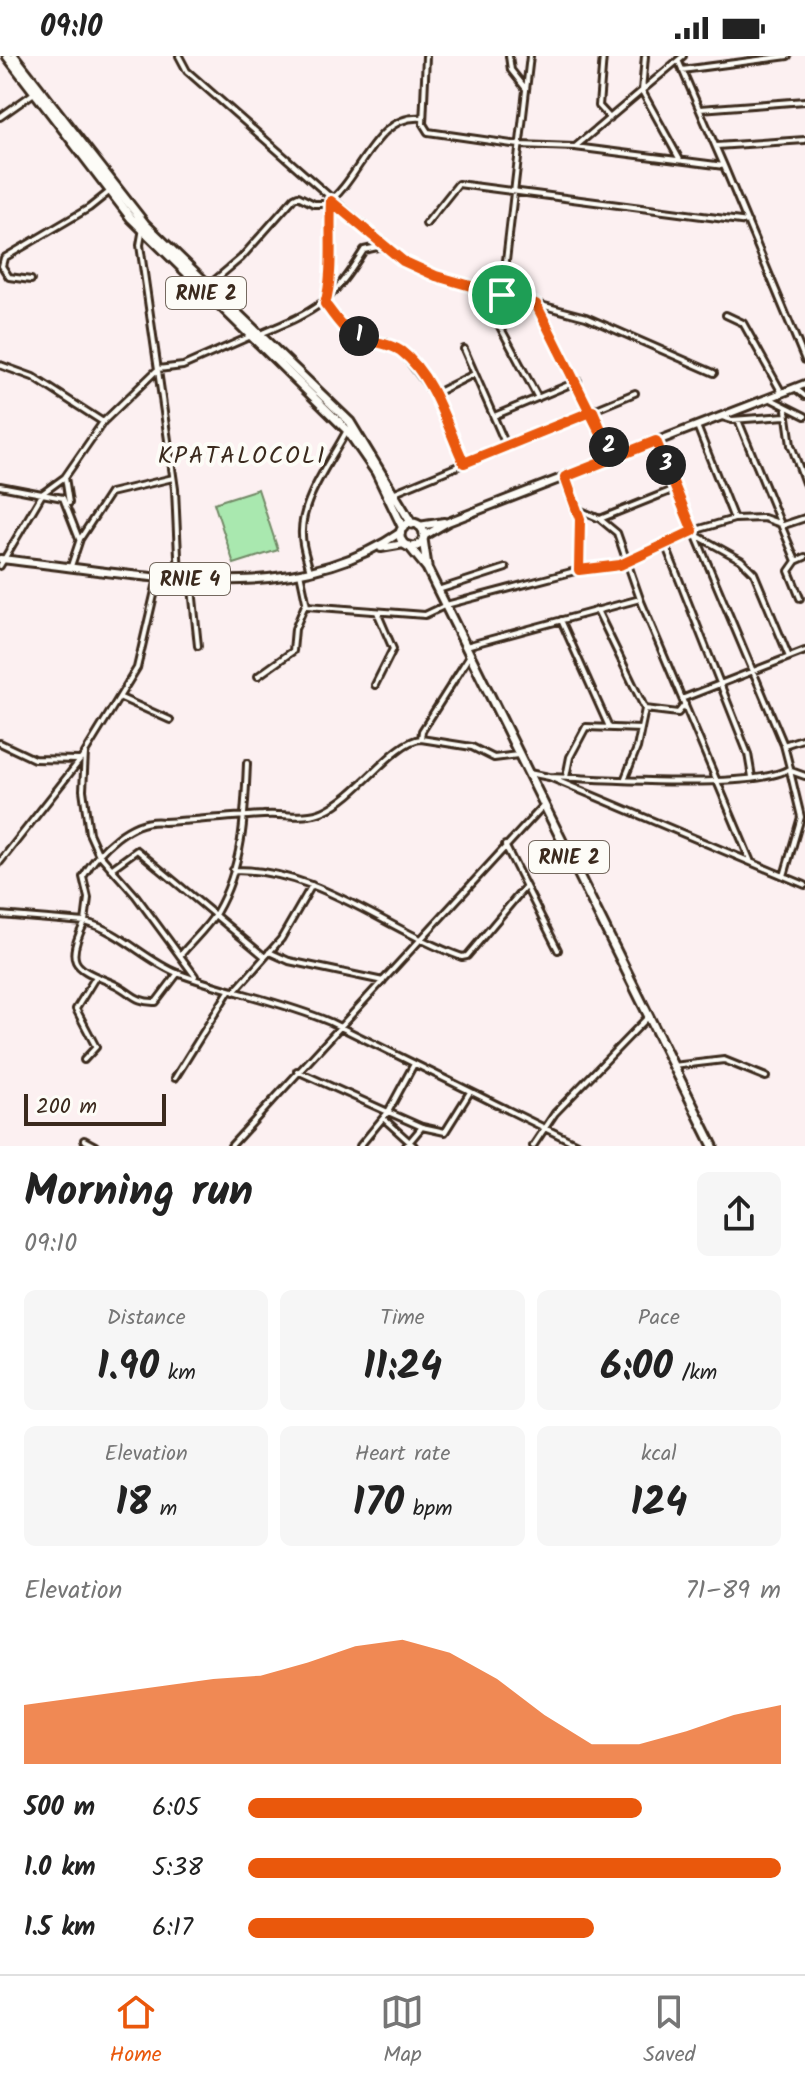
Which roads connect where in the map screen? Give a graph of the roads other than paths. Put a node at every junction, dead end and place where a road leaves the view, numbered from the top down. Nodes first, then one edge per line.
1 (7, 56) edge
2 (14, 56) edge
3 (179, 56) edge
4 (426, 56) edge
5 (509, 56) edge
6 (530, 56) edge
7 (603, 56) edge
8 (645, 56) edge
9 (788, 56) edge
10 (680, 58) edge
11 (682, 70) junction
12 (526, 89) junction
13 (642, 91) junction
14 (36, 92) junction
15 (805, 101) edge
16 (700, 109) junction
17 (0, 117) edge
18 (423, 118) junction
19 (610, 118) junction
20 (805, 140) edge
21 (519, 145) junction
22 (716, 146) junction
23 (575, 147) junction
24 (680, 160) junction
25 (724, 166) junction
26 (514, 191) junction
27 (109, 192) junction
28 (332, 200) junction
29 (748, 222) junction
30 (426, 224) dead end
31 (143, 227) junction
32 (386, 245) junction
33 (31, 280) dead end
34 (209, 285) junction
35 (480, 289) junction
36 (502, 295) junction
37 (325, 304) junction
38 (536, 304) junction
39 (726, 315) dead end
40 (256, 335) junction
41 (464, 349) dead end
42 (805, 360) edge
43 (0, 365) edge
44 (158, 369) junction
45 (714, 373) dead end
46 (474, 374) junction
47 (578, 381) junction
48 (805, 384) edge
49 (795, 388) junction
50 (635, 393) dead end
51 (782, 393) junction
52 (434, 394) junction
53 (805, 396) edge
54 (538, 398) junction
55 (769, 398) junction
56 (593, 411) junction
57 (786, 413) junction
58 (494, 416) junction
59 (805, 416) edge
60 (722, 417) junction
61 (738, 420) junction
62 (103, 422) junction
63 (697, 426) junction
64 (347, 430) junction
65 (656, 441) junction
66 (506, 445) junction
67 (613, 458) junction
68 (464, 463) junction
69 (65, 477) junction
70 (565, 477) junction
71 (173, 478) junction
72 (805, 483) edge
73 (0, 486) edge
74 (675, 489) junction
75 (395, 492) junction
76 (43, 493) junction
77 (69, 506) junction
78 (577, 509) junction
79 (805, 518) edge
80 (600, 519) junction
81 (734, 519) junction
82 (448, 522) junction
83 (778, 523) junction
84 (416, 525) junction
85 (402, 530) junction
86 (694, 533) junction
87 (424, 537) junction
88 (80, 539) junction
89 (665, 544) junction
90 (406, 545) junction
91 (377, 548) junction
92 (805, 557) edge
93 (2, 559) edge
94 (627, 561) junction
95 (796, 561) junction
96 (0, 566) edge
97 (71, 566) junction
98 (427, 568) junction
99 (506, 568) dead end
100 (579, 570) junction
101 (310, 571) junction
102 (300, 573) junction
103 (159, 576) junction
104 (179, 578) junction
105 (191, 579) junction
106 (438, 590) junction
107 (800, 598) dead end
108 (640, 599) junction
109 (305, 605) junction
110 (446, 605) junction
111 (597, 610) junction
112 (377, 612) junction
113 (561, 620) junction
114 (198, 646) dead end
115 (466, 646) junction
116 (805, 651) edge
117 (470, 655) junction
118 (789, 657) junction
119 (752, 671) junction
120 (258, 676) dead end
121 (719, 684) junction
122 (375, 685) dead end
123 (121, 698) junction
124 (684, 701) junction
125 (645, 709) junction
126 (170, 720) dead end
127 (609, 727) junction
128 (641, 729) junction
129 (805, 738) edge
130 (421, 739) junction
131 (0, 743) edge
132 (784, 745) junction
133 (85, 753) junction
134 (518, 755) junction
135 (79, 760) junction
136 (247, 763) dead end
137 (789, 771) junction
138 (527, 773) junction
139 (805, 776) edge
140 (549, 777) junction
141 (752, 777) junction
142 (566, 778) junction
143 (625, 779) junction
144 (718, 780) junction
145 (544, 805) junction
146 (246, 816) junction
147 (803, 824) edge
148 (505, 845) junction
149 (98, 853) junction
150 (0, 862) edge
151 (751, 862) junction
152 (111, 869) junction
153 (233, 870) junction
154 (784, 876) junction
155 (312, 885) junction
156 (805, 885) edge
157 (525, 887) junction
158 (215, 914) junction
159 (0, 915) edge
160 (85, 922) junction
161 (420, 937) junction
162 (558, 950) dead end
163 (267, 954) junction
164 (180, 956) junction
165 (178, 973) junction
166 (195, 976) junction
167 (95, 978) junction
168 (384, 981) junction
169 (231, 992) junction
170 (648, 1017) junction
171 (340, 1026) junction
172 (84, 1060) dead end
173 (414, 1064) junction
174 (673, 1066) junction
175 (297, 1071) junction
176 (766, 1077) dead end
177 (175, 1078) dead end
178 (470, 1092) junction
179 (388, 1112) junction
180 (383, 1118) junction
181 (422, 1127) junction
182 (542, 1129) junction
183 (84, 1140) dead end
184 (410, 1145) edge
185 (95, 1146) edge
186 (231, 1146) edge
187 (360, 1146) edge
188 (533, 1146) edge
189 (581, 1146) edge
190 (713, 1146) edge

1 - 14 highway, RNIE 2
2 - 14 highway, RNIE 2
3 - 28 street
4 - 18 street
5 - 12 street
6 - 12 street
7 - 19 street
8 - 13 street
9 - 11 street
10 - 11 street
10 - 13 street
11 - 16 street
12 - 21 street
13 - 19 street
13 - 24 street
14 - 17 street
14 - 27 highway, RNIE 2
14 - 31 highway, RNIE 2
15 - 16 street
16 - 22 street
18 - 21 street
18 - 28 street
19 - 23 street
20 - 22 street
21 - 23 street
21 - 26 street
22 - 25 street
23 - 24 street
24 - 25 street
25 - 29 street
26 - 29 street
26 - 30 street
26 - 36 street
27 - 31 highway, RNIE 2
27 - 33 street
28 - 32 street
28 - 34 street
28 - 37 street
29 - 42 street
31 - 34 highway, RNIE 2
31 - 40 highway, RNIE 2
31 - 44 street
32 - 35 street
32 - 37 street
34 - 40 highway, RNIE 2
35 - 36 street
35 - 54 street
36 - 38 street
37 - 40 street
37 - 52 street
38 - 45 street
38 - 47 street
39 - 51 street
40 - 44 street
40 - 64 highway, RNIE 2
40 - 75 highway, RNIE 2
41 - 46 street
43 - 62 street
44 - 62 street
44 - 71 street
46 - 52 street
46 - 58 street
47 - 54 street
47 - 56 street
48 - 49 main road
49 - 51 main road
49 - 53 street
50 - 56 street
51 - 55 main road
52 - 68 street
54 - 58 street
55 - 57 street
55 - 60 main road
56 - 66 street
56 - 67 street
57 - 59 street
57 - 61 street
57 - 72 street
58 - 66 street
60 - 61 street
60 - 63 main road
61 - 83 street
62 - 69 street
63 - 65 main road
63 - 81 street
64 - 85 highway, RNIE 2
64 - 101 street
65 - 67 main road
65 - 74 street
66 - 68 street
67 - 70 main road
68 - 75 street
69 - 76 street
69 - 77 street
70 - 78 street
70 - 82 main road
71 - 88 street
71 - 104 street
73 - 76 street
74 - 80 street
74 - 86 street
75 - 84 highway, RNIE 2
76 - 77 street
76 - 93 street
77 - 88 street
78 - 80 street
78 - 100 street
79 - 83 street
80 - 94 street
81 - 83 street
81 - 86 street
82 - 84 main road
82 - 87 main road
83 - 95 street
84 - 85 highway
84 - 87 highway
85 - 90 highway
85 - 91 main road, RNIE 4
86 - 89 street
86 - 118 street
86 - 119 street
87 - 90 highway
87 - 98 highway
88 - 97 street
89 - 94 street
89 - 121 street
90 - 91 main road, RNIE 4
90 - 98 highway
91 - 101 main road, RNIE 4
92 - 95 street
93 - 96 street
93 - 97 main road, RNIE 4
94 - 100 street
94 - 108 street
95 - 107 street
97 - 103 main road, RNIE 4
98 - 106 highway, RNIE 2
99 - 106 street
100 - 110 street
101 - 102 main road, RNIE 4
102 - 105 main road, RNIE 4
102 - 109 street
103 - 104 main road, RNIE 4
103 - 123 street
104 - 105 main road, RNIE 4
105 - 114 street
106 - 110 highway, RNIE 2
108 - 111 street
108 - 124 street
109 - 112 street
109 - 120 street
110 - 112 street
110 - 115 highway, RNIE 2
111 - 113 street
111 - 125 street
112 - 122 street
113 - 115 street
113 - 127 street
115 - 117 highway, RNIE 2
116 - 118 street
117 - 130 street
117 - 134 highway, RNIE 2
118 - 119 street
119 - 121 street
119 - 132 street
121 - 124 street
121 - 141 street
123 - 126 street
123 - 133 street
124 - 125 street
124 - 144 street
125 - 128 street
127 - 128 street
127 - 142 street
128 - 143 street
129 - 132 street
130 - 134 street
130 - 146 street
131 - 135 street
132 - 137 street
133 - 135 street
133 - 149 street
134 - 138 highway, RNIE 2
135 - 150 street
136 - 146 street
137 - 139 street
137 - 141 street
137 - 147 street
138 - 140 street
138 - 145 highway, RNIE 2
140 - 142 street
140 - 151 street
141 - 144 street
142 - 143 street
143 - 144 street
144 - 151 street
145 - 148 street
145 - 170 highway, RNIE 2
146 - 149 street
146 - 153 street
147 - 154 street
148 - 157 street
148 - 161 street
149 - 152 street
149 - 160 street
151 - 154 street
152 - 158 street
152 - 164 street
153 - 155 street
153 - 158 street
154 - 156 street
155 - 161 street
155 - 163 street
157 - 161 street
157 - 162 street
158 - 163 street
158 - 164 street
159 - 160 street
160 - 165 street
160 - 167 street
161 - 168 street
163 - 168 street
163 - 169 street
164 - 166 street
165 - 166 street
165 - 167 street
166 - 169 street
167 - 172 street
168 - 171 street
169 - 171 street
169 - 177 street
170 - 174 highway, RNIE 2
170 - 182 street
171 - 173 street
171 - 175 street
173 - 178 street
173 - 179 street
174 - 176 street
174 - 190 highway, RNIE 2
175 - 179 street
175 - 186 street
178 - 181 street
178 - 182 street
179 - 180 street
179 - 181 street
180 - 184 street
180 - 187 street
181 - 184 street
182 - 188 street
182 - 189 street
183 - 185 street

